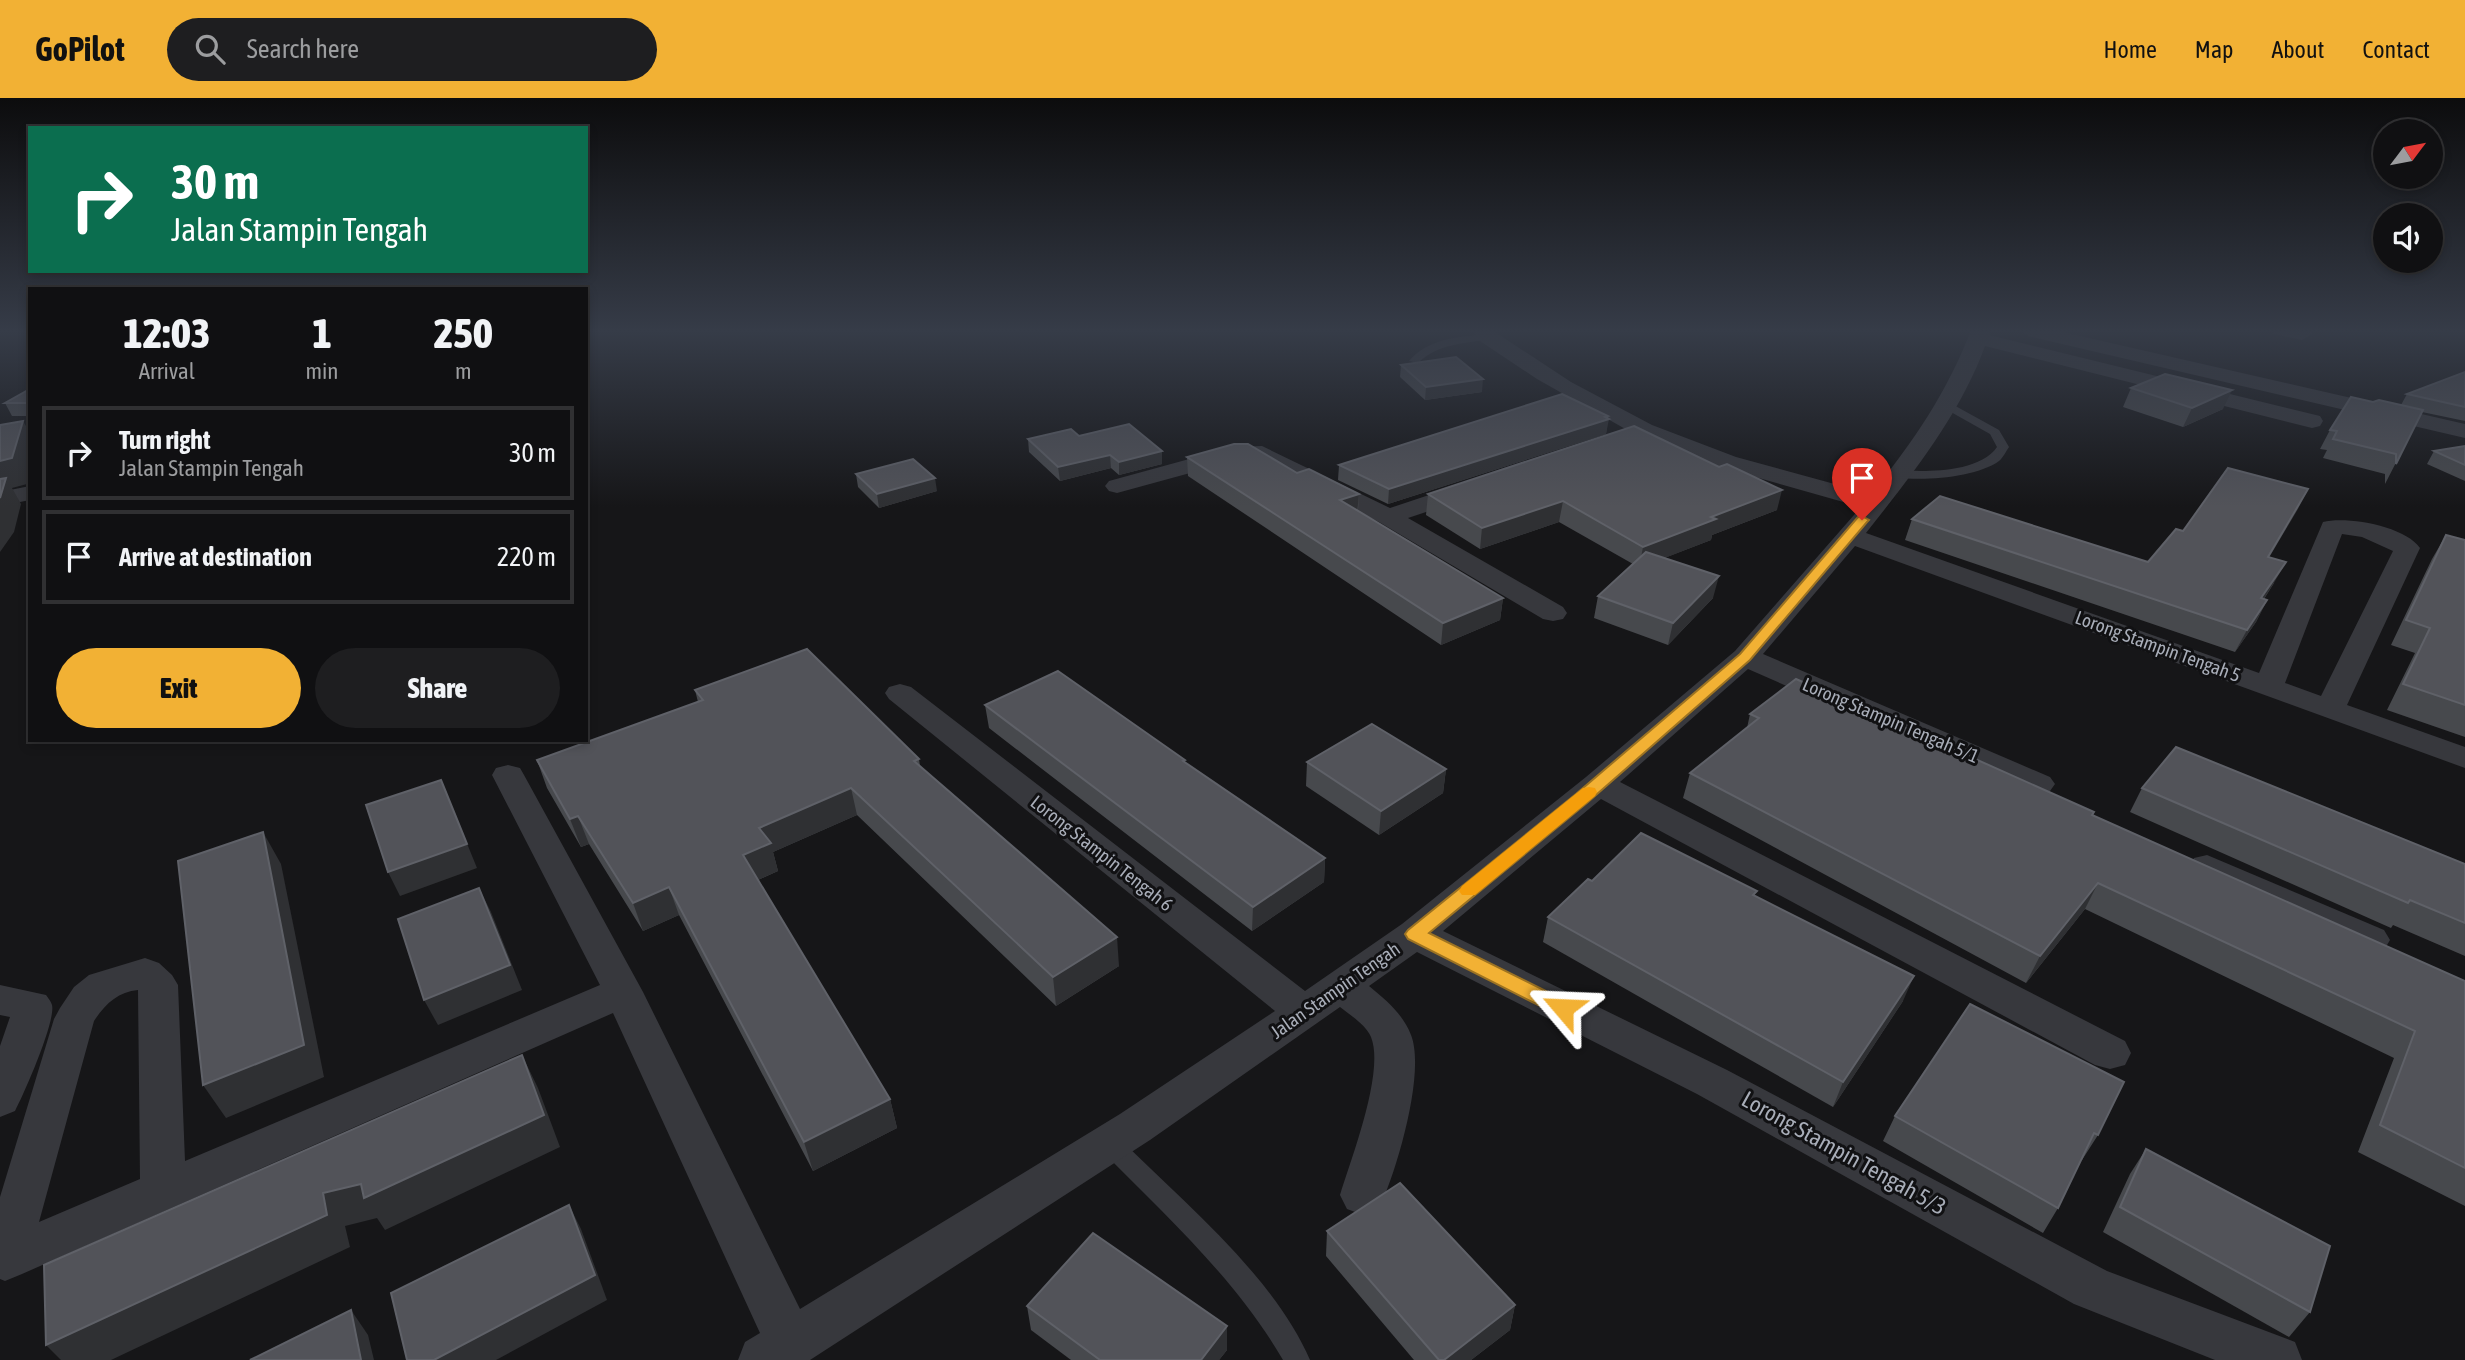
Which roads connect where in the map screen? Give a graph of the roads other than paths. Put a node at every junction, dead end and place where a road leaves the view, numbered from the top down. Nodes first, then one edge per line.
1 (1567, 389) edge
2 (1955, 389) edge
3 (2187, 389) edge
4 (2285, 389) edge
5 (1946, 405) junction
6 (2312, 422) dead end
7 (2465, 430) edge
8 (1646, 431) junction
9 (1620, 440) edge
10 (1900, 474) junction
11 (1491, 483) edge
12 (1117, 486) dead end
13 (28, 493) edge
14 (0, 499) edge
15 (1875, 503) junction
16 (1388, 517) junction
17 (1850, 536) junction
18 (1553, 613) dead end
19 (1745, 657) junction
20 (2269, 685) junction
21 (900, 693) dead end
22 (2330, 709) junction
23 (2465, 758) edge
24 (508, 775) dead end
25 (1598, 784) junction
26 (2038, 784) edge
27 (2196, 862) edge
28 (1415, 934) junction
29 (2404, 954) edge
30 (1341, 986) junction
31 (623, 992) junction
32 (0, 1000) edge
33 (1304, 1012) junction
34 (2110, 1053) dead end
35 (0, 1099) edge
36 (1109, 1143) junction
37 (163, 1190) junction
38 (1363, 1195) dead end
39 (777, 1352) edge
40 (1297, 1360) edge
41 (2277, 1360) edge

1 - 8 street
2 - 5 street, Jalan Stampin Tengah
3 - 6 street
4 - 7 street
5 - 10 street, Jalan Stampin Tengah
5 - 10 lane
8 - 9 street
8 - 15 street
10 - 15 street, Jalan Stampin Tengah
11 - 16 street
12 - 16 street
13 - 14 street
15 - 17 street, Jalan Stampin Tengah
16 - 18 street
17 - 19 street, Jalan Stampin Tengah
17 - 20 street, Lorong Stampin Tengah 5
19 - 25 street, Jalan Stampin Tengah
19 - 26 street, Lorong Stampin Tengah 5/1
20 - 22 street, Lorong Stampin Tengah 5
20 - 22 street
21 - 33 street, Lorong Stampin Tengah 6
22 - 23 street, Lorong Stampin Tengah 5
24 - 31 street
25 - 28 street, Jalan Stampin Tengah
25 - 34 street
27 - 29 street
28 - 30 street, Jalan Stampin Tengah
28 - 41 street, Lorong Stampin Tengah 5/3
30 - 33 street, Jalan Stampin Tengah
30 - 38 street
31 - 37 street
31 - 39 street
32 - 35 street
33 - 36 street, Jalan Stampin Tengah
36 - 39 street, Jalan Stampin Tengah
36 - 40 lane
37 - 37 street

